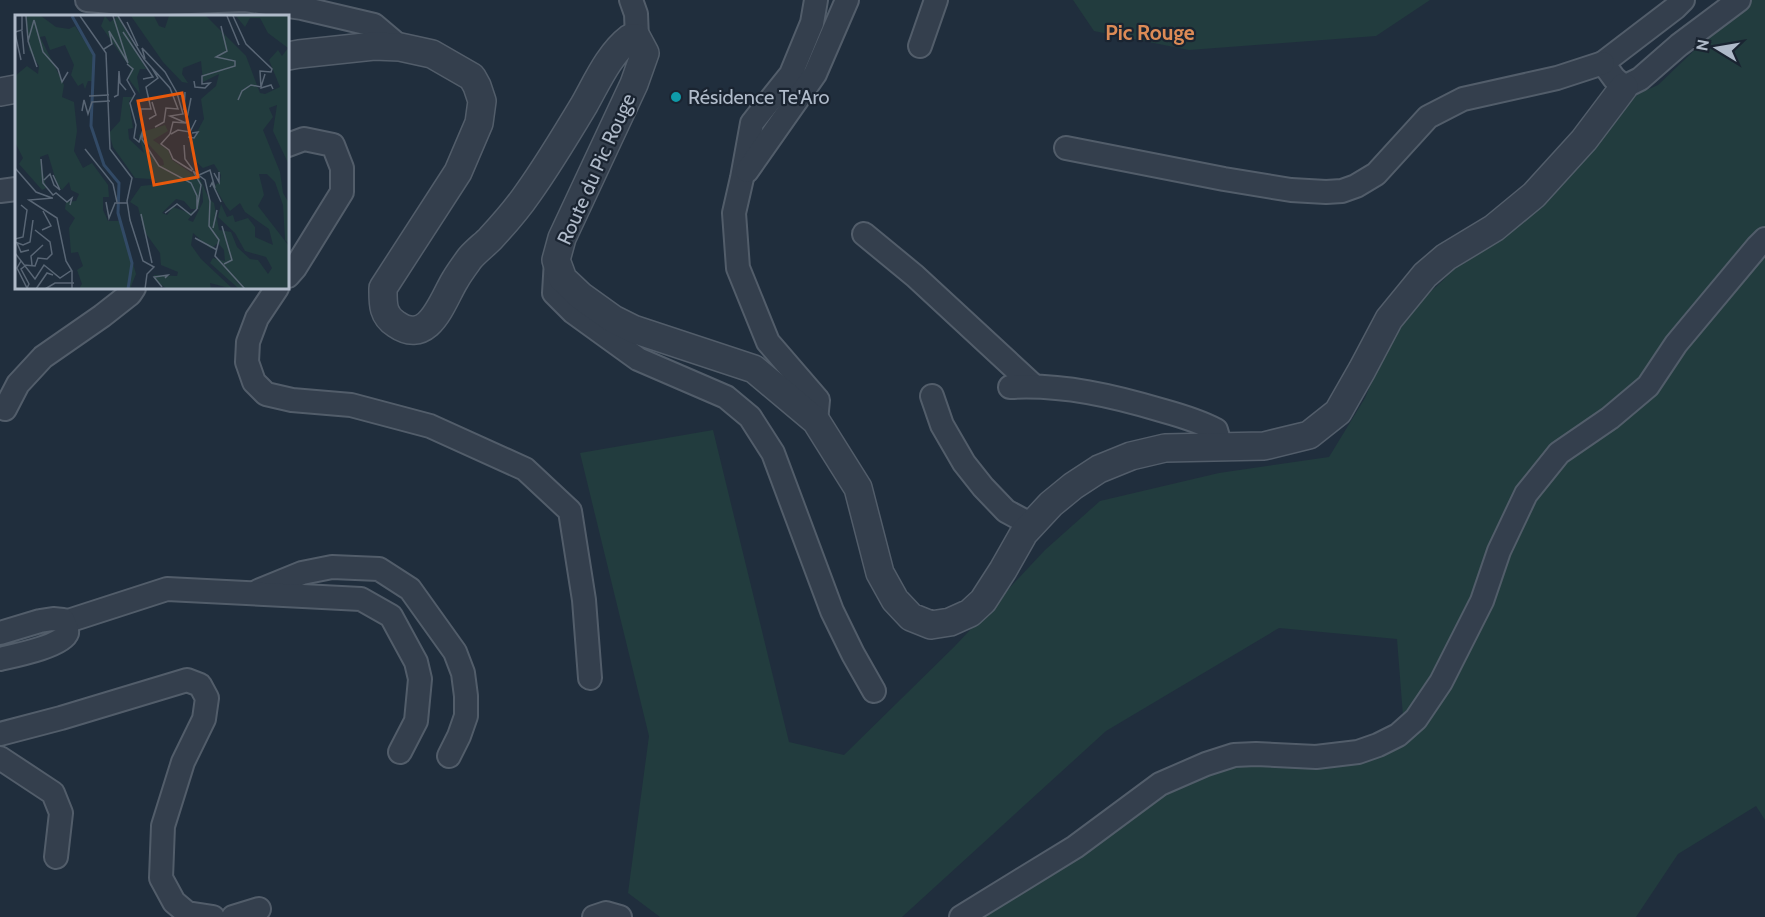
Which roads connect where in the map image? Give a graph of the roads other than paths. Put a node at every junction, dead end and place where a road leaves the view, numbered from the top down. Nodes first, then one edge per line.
1 (87, 0) edge
2 (615, 0) edge
3 (816, 0) edge
4 (847, 0) edge
5 (936, 0) edge
6 (1683, 0) edge
7 (1739, 0) edge
8 (635, 20) edge
9 (920, 46) dead end
10 (400, 47) junction
11 (290, 56) edge
12 (1603, 63) junction
13 (1624, 87) junction
14 (15, 89) edge
15 (0, 92) edge
16 (290, 144) edge
17 (1066, 148) dead end
18 (742, 178) junction
19 (15, 189) edge
20 (0, 191) edge
21 (864, 234) dead end
22 (1765, 239) edge
23 (556, 260) junction
24 (290, 274) edge
25 (133, 290) edge
26 (276, 290) edge
27 (1034, 386) junction
28 (1010, 387) dead end
29 (932, 396) dead end
30 (5, 409) dead end
31 (816, 421) junction
32 (1221, 447) junction
33 (1032, 525) junction
34 (251, 594) junction
35 (64, 622) junction
36 (0, 633) edge
37 (0, 659) edge
38 (590, 678) dead end
39 (874, 691) dead end
40 (0, 734) edge
41 (400, 752) dead end
42 (448, 756) dead end
43 (0, 758) edge
44 (56, 857) dead end
45 (259, 909) dead end
46 (213, 917) edge
47 (233, 917) edge
48 (594, 917) edge
49 (620, 917) edge
50 (961, 917) edge

1 - 10 street
2 - 8 street
3 - 18 street
4 - 18 street
5 - 9 street
6 - 12 street
7 - 13 street
8 - 10 street, Route du Pic Rouge
8 - 23 street, Route du Pic Rouge
10 - 11 street, Route du Pic Rouge
12 - 13 street
12 - 17 street
13 - 32 street, Route du Pic Rouge
14 - 15 street
16 - 24 street
18 - 31 street
19 - 20 street
21 - 27 street
22 - 50 street
23 - 31 street, Route du Pic Rouge
23 - 39 street
25 - 30 street
26 - 38 street
27 - 28 street
27 - 32 street
29 - 33 street
31 - 33 street, Route du Pic Rouge
32 - 33 street, Route du Pic Rouge
34 - 35 street
34 - 41 street
34 - 42 street
35 - 36 street
35 - 37 street
40 - 46 street
43 - 44 street
45 - 47 street
48 - 49 street

